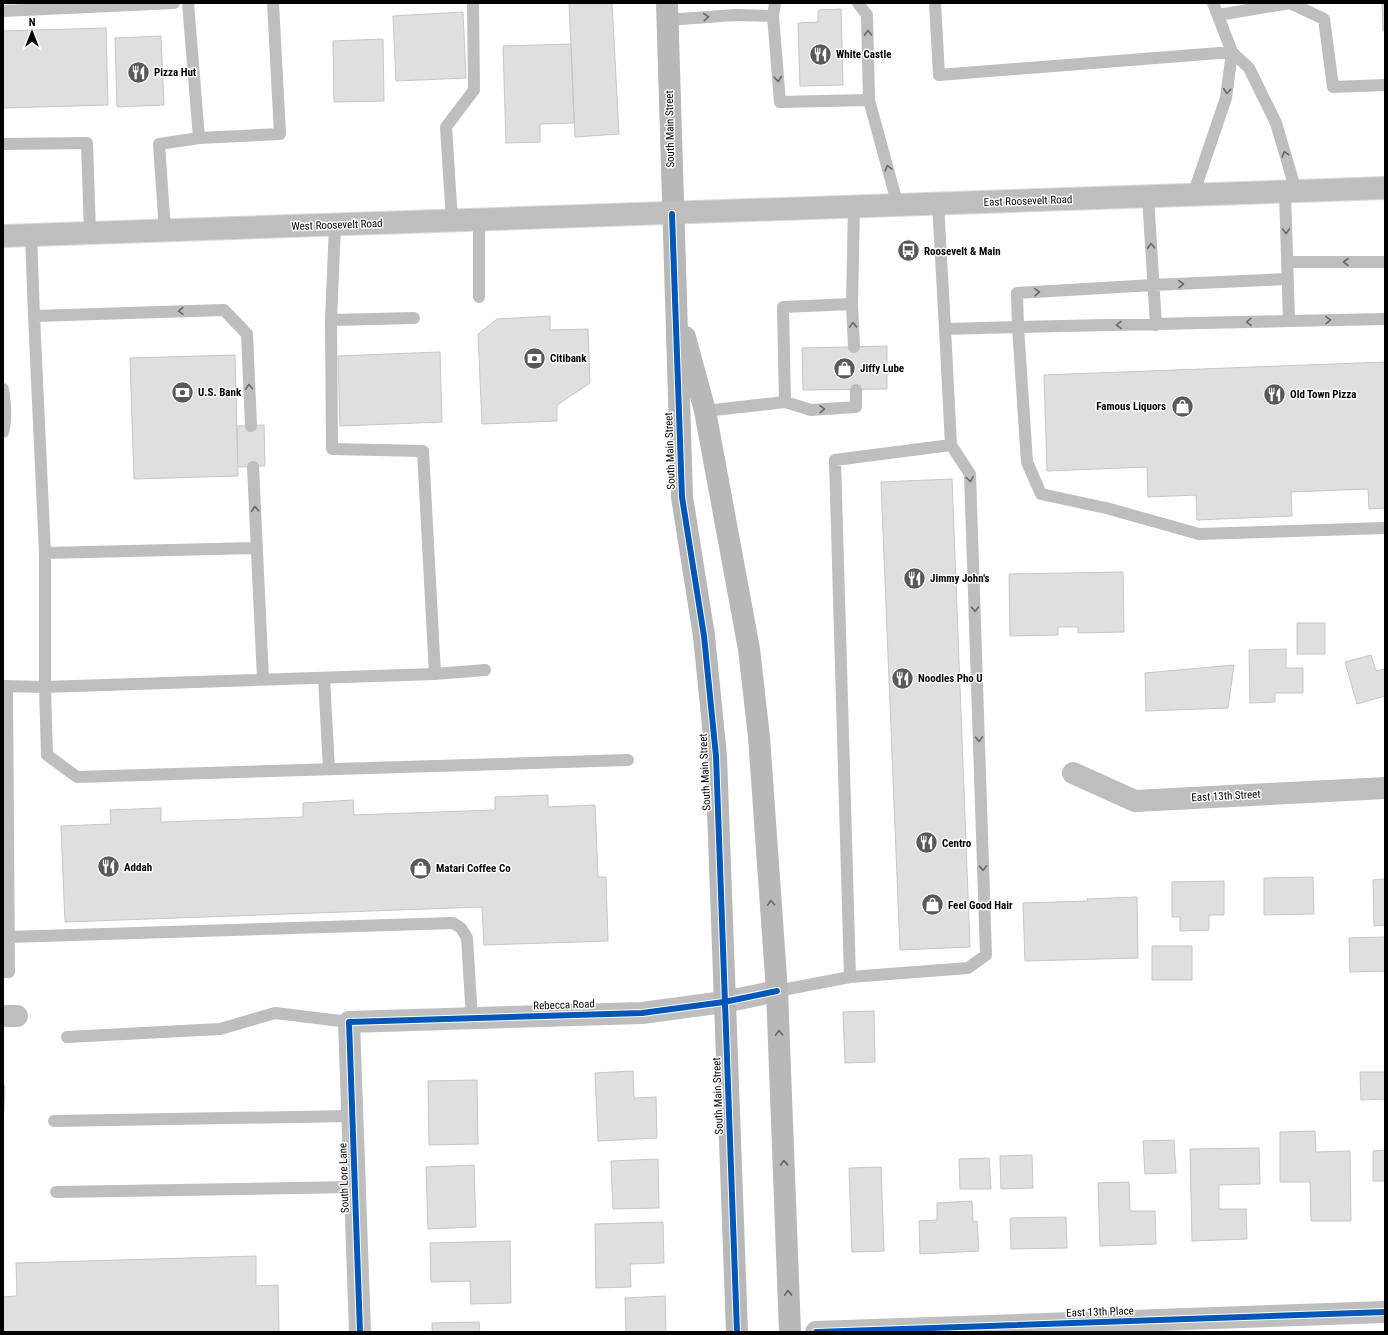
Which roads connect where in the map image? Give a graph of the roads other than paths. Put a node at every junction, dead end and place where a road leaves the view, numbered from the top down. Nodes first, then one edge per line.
1 (174, 3) edge
2 (188, 3) edge
3 (273, 3) edge
4 (473, 3) edge
5 (775, 3) edge
6 (858, 3) edge
7 (935, 3) edge
8 (1214, 3) edge
9 (3, 11) edge
10 (667, 12) edge
11 (1218, 15) junction
12 (773, 16) junction
13 (1232, 52) junction
14 (1385, 85) edge
15 (869, 100) junction
16 (199, 138) junction
17 (3, 144) edge
18 (1385, 188) edge
19 (1291, 192) junction
20 (1193, 195) junction
21 (1148, 197) junction
22 (938, 204) junction
23 (898, 206) junction
24 (854, 207) junction
25 (672, 214) junction
26 (479, 220) junction
27 (452, 221) junction
28 (335, 225) junction
29 (165, 230) junction
30 (90, 233) junction
31 (31, 235) junction
32 (3, 236) edge
33 (1287, 262) junction
34 (1385, 262) edge
35 (1287, 279) junction
36 (1153, 285) junction
37 (479, 298) dead end
38 (676, 303) junction
39 (852, 304) junction
40 (34, 316) junction
41 (414, 318) dead end
42 (1385, 318) edge
43 (330, 320) junction
44 (1289, 321) junction
45 (1156, 325) junction
46 (1018, 327) junction
47 (945, 329) junction
48 (854, 347) dead end
49 (3, 389) edge
50 (856, 390) dead end
51 (785, 402) junction
52 (705, 411) junction
53 (251, 426) dead end
54 (3, 432) edge
55 (951, 446) junction
56 (253, 467) dead end
57 (1385, 528) edge
58 (257, 548) junction
59 (45, 553) junction
60 (485, 670) dead end
61 (435, 674) junction
62 (324, 678) junction
63 (263, 679) junction
64 (5, 687) edge
65 (45, 687) junction
66 (628, 760) dead end
67 (328, 769) junction
68 (1073, 773) dead end
69 (1385, 788) edge
70 (6, 902) edge
71 (9, 938) junction
72 (3, 972) edge
73 (850, 977) junction
74 (777, 991) junction
75 (724, 1002) junction
76 (472, 1018) junction
77 (349, 1022) junction
78 (67, 1037) dead end
79 (352, 1116) junction
80 (54, 1121) dead end
81 (355, 1187) junction
82 (56, 1192) dead end
83 (1385, 1312) edge
84 (360, 1332) edge
85 (737, 1332) edge
86 (790, 1332) edge
87 (816, 1332) edge

1 - 9 lane
2 - 16 lane
3 - 16 lane
4 - 27 lane
5 - 12 lane
15 -> 6 lane
7 - 13 lane
8 - 11 lane
10 -> 12 lane
10 - 25 street, South Main Street
11 - 13 lane
11 - 14 lane
12 -> 15 lane
19 -> 13 lane
13 -> 20 lane
23 -> 15 lane
16 - 29 lane
17 - 30 lane
18 - 19 street, East Roosevelt Road
19 - 20 street, East Roosevelt Road
19 -> 33 lane
20 - 21 street, East Roosevelt Road
21 - 22 street, East Roosevelt Road
36 -> 21 lane
22 - 23 street, East Roosevelt Road
22 - 47 lane
23 - 24 street, East Roosevelt Road
24 - 25 street, East Roosevelt Road
24 - 39 lane
25 - 26 street, West Roosevelt Road
25 - 38 street, South Main Street
26 - 27 street, West Roosevelt Road
26 - 37 lane
27 - 28 street, West Roosevelt Road
28 - 29 street, West Roosevelt Road
28 - 43 lane
29 - 30 street, West Roosevelt Road
30 - 31 street, West Roosevelt Road
31 - 32 street, West Roosevelt Road
31 - 40 lane
34 -> 33 lane
33 - 35 lane
36 -> 35 lane
35 - 44 lane
36 - 45 lane
46 -> 36 lane
38 - 52 street, South Main Street
38 - 75 street, South Main Street
48 -> 39 lane
39 - 51 lane
53 -> 40 lane
40 - 59 lane
41 - 43 lane
44 -> 42 lane
43 - 61 lane
44 -> 45 lane
45 -> 46 lane
46 - 47 lane
46 - 57 lane
47 - 55 lane
49 - 54 lane
51 -> 50 lane
51 - 52 lane
74 -> 52 street, South Main Street
55 - 73 lane
55 -> 73 lane
58 -> 56 lane
58 - 59 lane
58 - 63 lane
59 - 65 lane
60 - 61 lane
61 - 62 lane
62 - 63 lane
62 - 67 lane
63 - 65 lane
64 - 65 lane
64 - 70 lane
65 - 67 lane
66 - 67 lane
68 - 69 street, East 13th Street
70 - 71 lane
71 - 72 lane
71 - 76 lane
73 - 74 lane
74 - 75 street, Rebecca Road
86 -> 74 street, South Main Street
75 - 76 street, Rebecca Road
75 - 85 street, South Main Street
76 - 77 street, Rebecca Road
77 - 78 lane
77 - 79 street, South Lore Lane
79 - 80 lane
79 - 81 street, South Lore Lane
81 - 82 lane
81 - 84 street, South Lore Lane
83 - 87 street, East 13th Place

